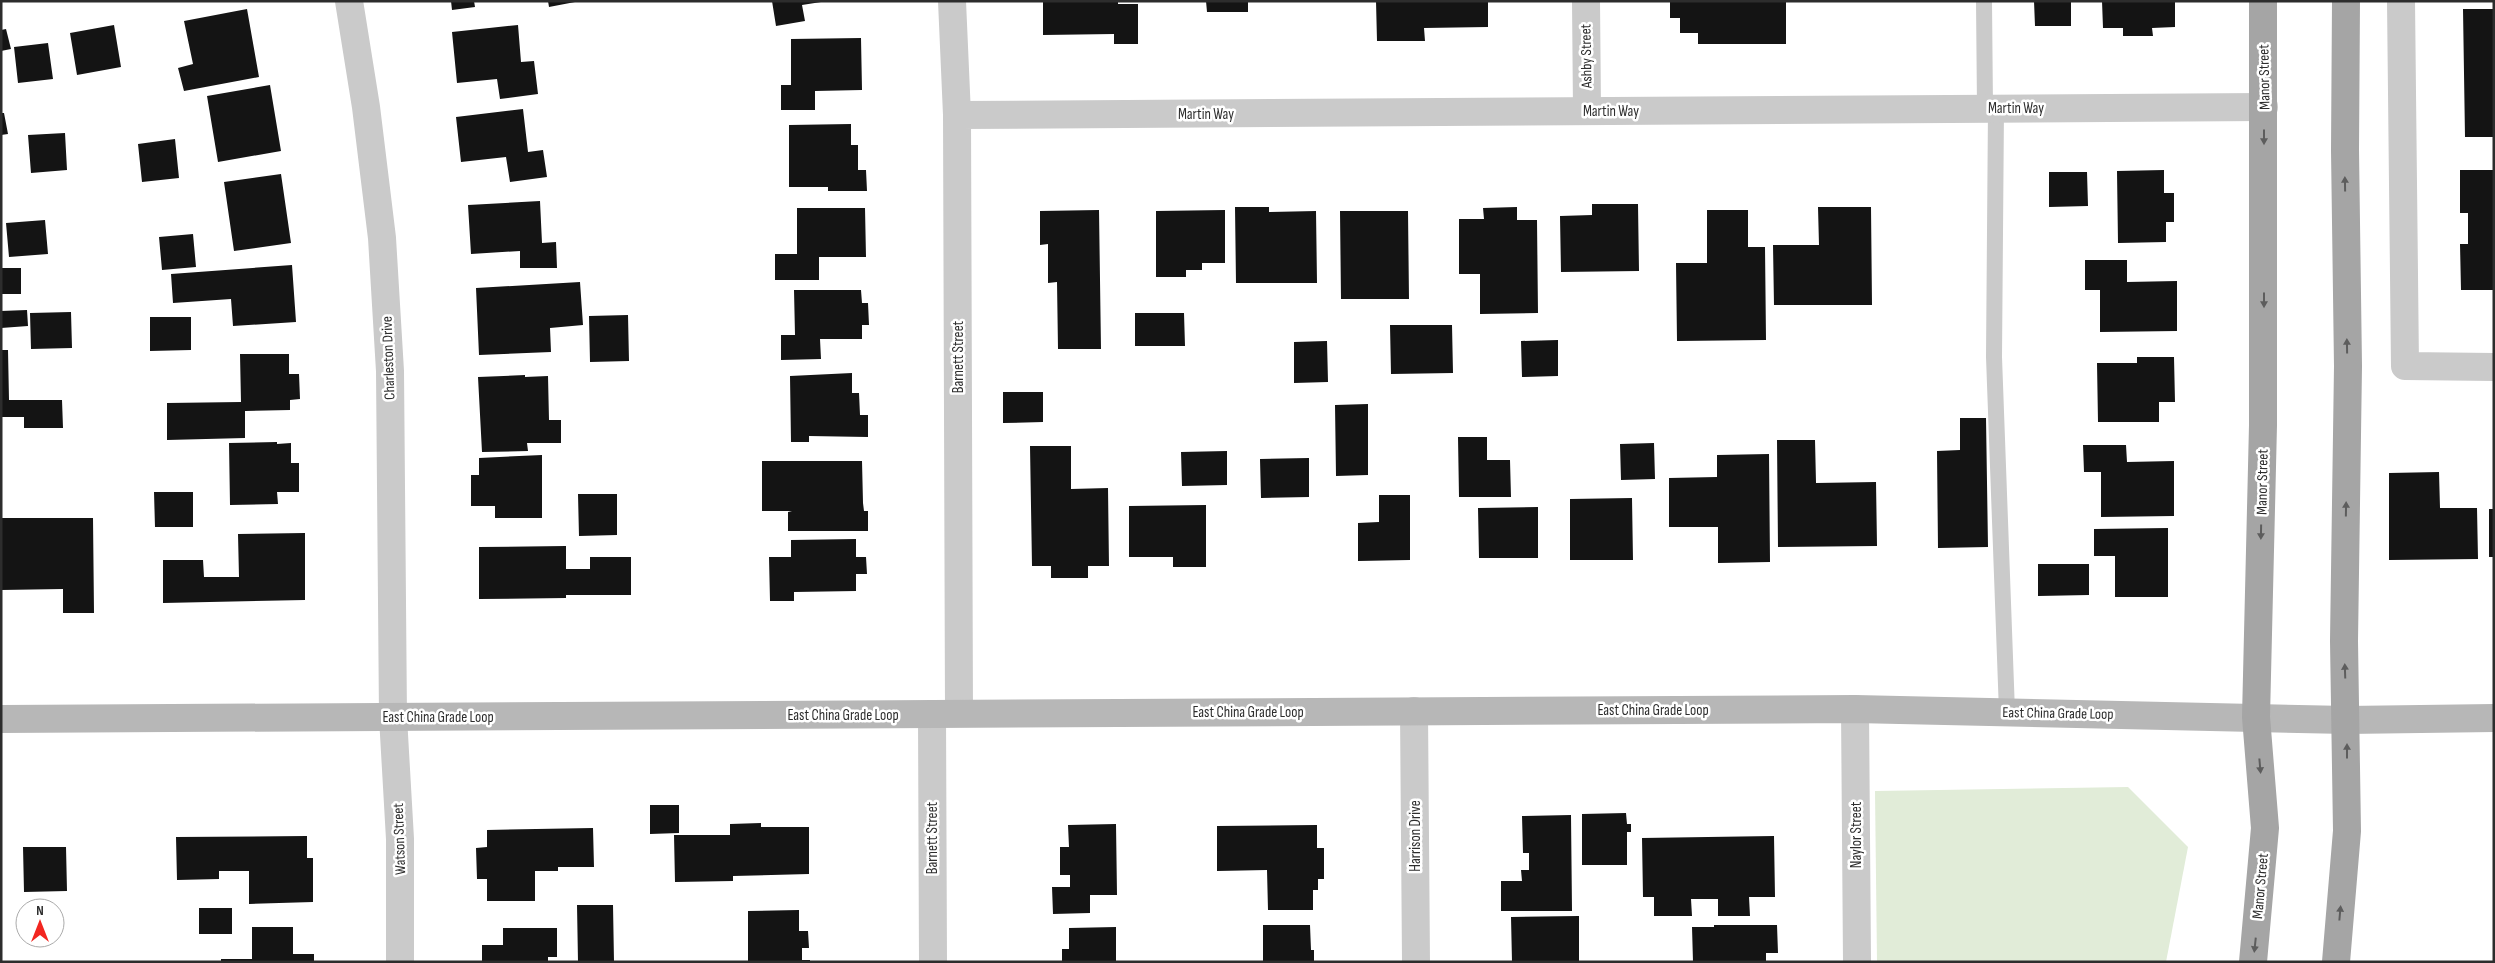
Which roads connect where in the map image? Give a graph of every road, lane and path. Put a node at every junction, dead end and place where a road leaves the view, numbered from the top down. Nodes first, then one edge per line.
1 (348, 1) edge
2 (952, 1) edge
3 (1586, 1) edge
4 (1984, 1) edge
5 (2262, 1) edge
6 (2346, 1) edge
7 (2401, 1) edge
8 (2264, 107) junction
9 (1990, 108) junction
10 (1587, 112) junction
11 (957, 115) junction
12 (2494, 368) edge
13 (1855, 708) junction
14 (1414, 711) junction
15 (2006, 712) junction
16 (959, 713) junction
17 (932, 714) junction
18 (393, 717) junction
19 (2256, 717) junction
20 (2494, 718) edge
21 (1, 719) edge
22 (2347, 720) junction
23 (400, 962) edge
24 (933, 962) edge
25 (1416, 962) edge
26 (1857, 962) edge
27 (2253, 962) edge
28 (2336, 962) edge

1 - 18 street, Charleston Drive
2 - 11 street, Barnett Street
3 - 10 street, Ashby Street
4 - 9 lane
5 - 8 main road, Manor Street
22 -> 6 main road
7 - 12 street
8 - 9 street, Martin Way
8 -> 19 main road, Manor Street
9 - 10 street, Martin Way
9 - 15 lane
10 - 11 street, Martin Way
11 - 16 street, Barnett Street
13 - 14 main road, East China Grade Loop
13 - 15 main road, East China Grade Loop
13 - 26 street, Naylor Street
14 - 16 main road, East China Grade Loop
14 - 25 street, Harrison Drive
15 - 19 main road, East China Grade Loop
16 - 17 main road, East China Grade Loop
17 - 18 main road, East China Grade Loop
17 - 24 street, Barnett Street
18 - 21 main road, East China Grade Loop
18 - 23 street, Watson Street
19 - 22 main road, East China Grade Loop
19 -> 27 main road, Manor Street
20 - 22 main road, East China Grade Loop
28 -> 22 main road

